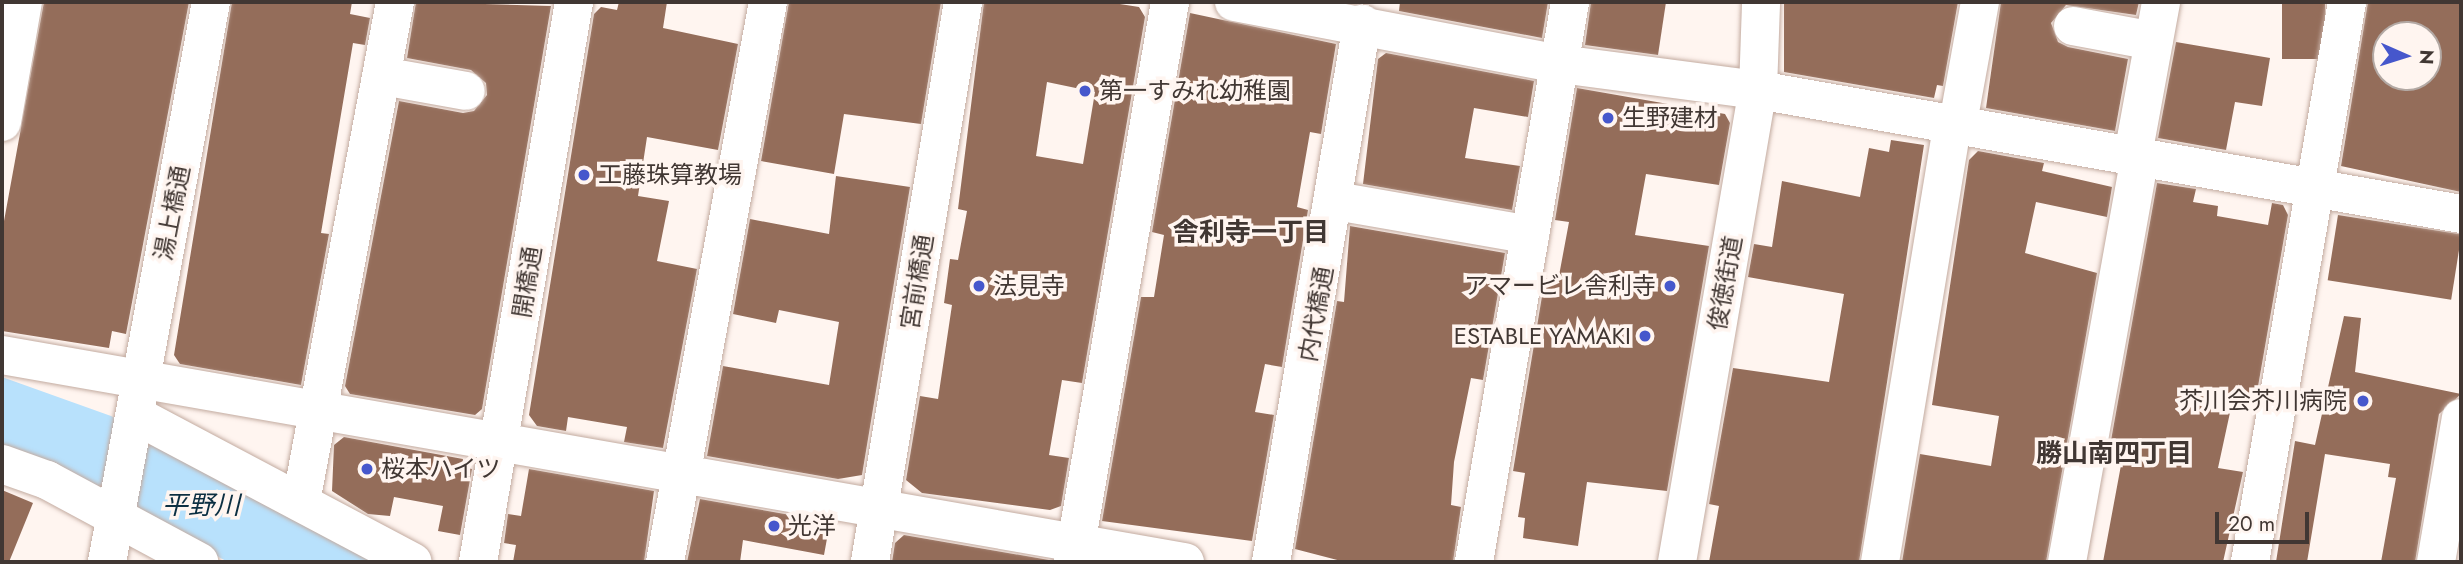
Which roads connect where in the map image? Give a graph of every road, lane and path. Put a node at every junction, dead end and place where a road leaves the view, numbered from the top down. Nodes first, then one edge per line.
1 (23, 2) edge
2 (211, 2) edge
3 (395, 2) edge
4 (574, 2) edge
5 (768, 2) edge
6 (963, 2) edge
7 (1170, 2) edge
8 (1234, 2) edge
9 (1570, 2) edge
10 (1761, 2) edge
11 (1980, 2) edge
12 (2161, 2) edge
13 (2347, 2) edge
14 (1362, 24) junction
15 (2073, 26) dead end
16 (2154, 41) junction
17 (1560, 64) junction
18 (382, 76) junction
19 (466, 90) dead end
20 (1758, 90) junction
21 (2, 122) edge
22 (1956, 123) junction
23 (2136, 156) junction
24 (2313, 188) junction
25 (1336, 201) junction
26 (2461, 214) edge
27 (1530, 235) junction
28 (2, 355) edge
29 (140, 378) junction
30 (320, 411) junction
31 (2461, 418) edge
32 (133, 419) junction
33 (501, 444) junction
34 (2, 464) edge
35 (683, 473) junction
36 (301, 502) junction
37 (880, 507) junction
38 (115, 511) junction
39 (1074, 553) edge
40 (107, 562) edge
41 (199, 562) edge
42 (413, 562) edge
43 (478, 562) edge
44 (665, 562) edge
45 (870, 562) edge
46 (1185, 562) edge
47 (1272, 562) edge
48 (1474, 562) edge
49 (1677, 562) edge
50 (1880, 562) edge
51 (2067, 562) edge
52 (2250, 562) edge
53 (2436, 562) edge

1 - 21 street
2 - 29 street, 湯上橋通
3 - 18 street
4 - 33 street, 開橋通
5 - 35 street
6 - 37 street, 宮前橋通
7 - 39 street
8 - 14 street
9 - 17 street
10 - 20 street, 俊徳街道
11 - 22 street
12 - 16 street
13 - 24 street
14 - 17 street
14 - 25 street, 内代橋通
15 - 16 street
16 - 23 street
17 - 20 street
17 - 27 street
18 - 19 street
18 - 30 street
20 - 22 street
20 - 49 street, 俊徳街道
22 - 23 street
22 - 50 street
23 - 24 street
23 - 51 street
24 - 26 street
24 - 52 street
25 - 27 street
25 - 47 street, 内代橋通
27 - 48 street
28 - 29 street
29 - 30 street
29 - 32 street, 湯上橋通
30 - 33 street
30 - 36 street
31 - 53 street
32 - 36 street
32 - 38 street, 湯上橋通
33 - 35 street
33 - 43 street, 開橋通
34 - 38 street
35 - 37 street
35 - 44 street
36 - 42 street
37 - 39 street
37 - 45 street, 宮前橋通
38 - 40 street, 湯上橋通
38 - 41 street
39 - 46 street

